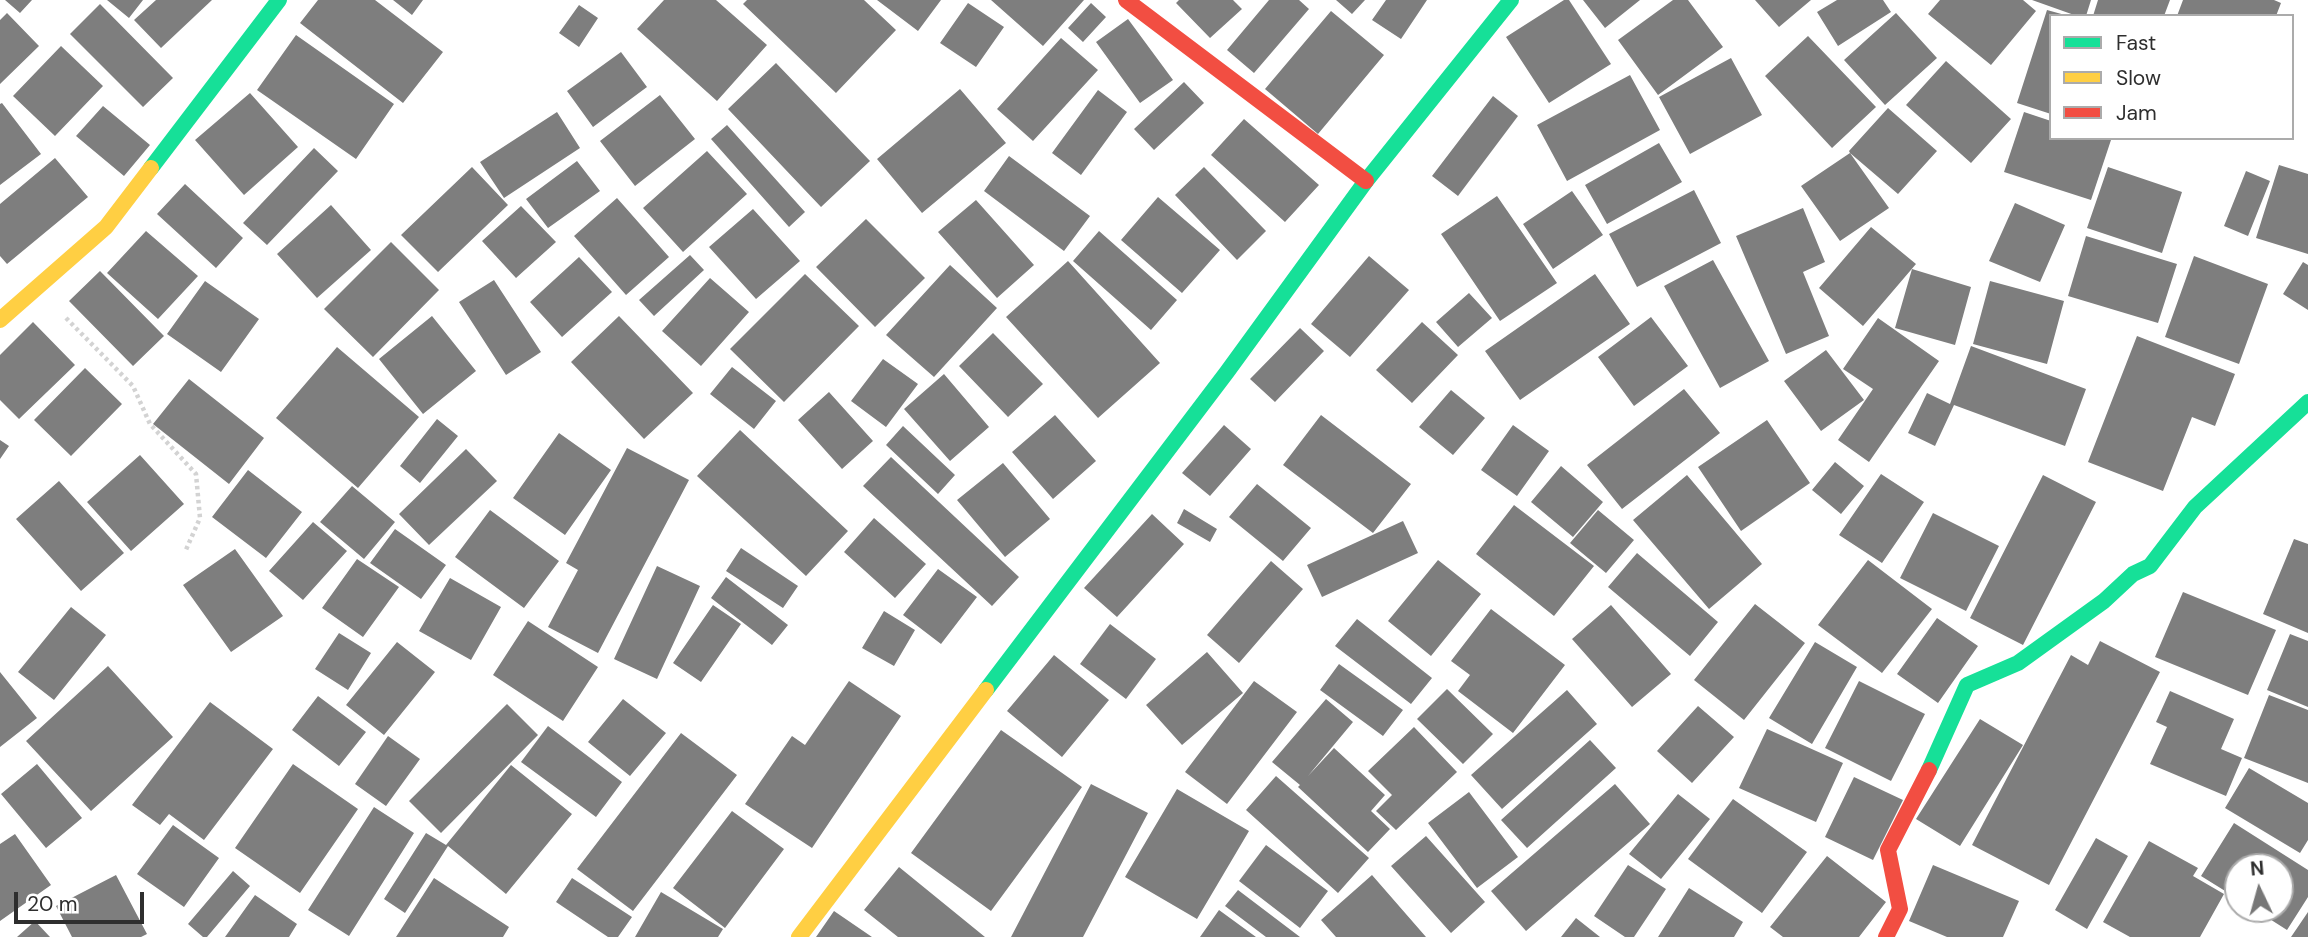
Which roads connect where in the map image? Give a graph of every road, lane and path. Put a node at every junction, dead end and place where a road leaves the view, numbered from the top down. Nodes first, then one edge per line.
1 (279, 0) edge
2 (1126, 0) edge
3 (1511, 0) edge
4 (1366, 181) junction
5 (36, 288) junction
6 (0, 320) edge
7 (2308, 402) edge
8 (185, 552) dead end
9 (799, 937) edge
10 (1886, 937) edge

1 - 5 street
2 - 4 street
3 - 4 street
4 - 9 street
5 - 6 street
5 - 8 path
7 - 10 street

